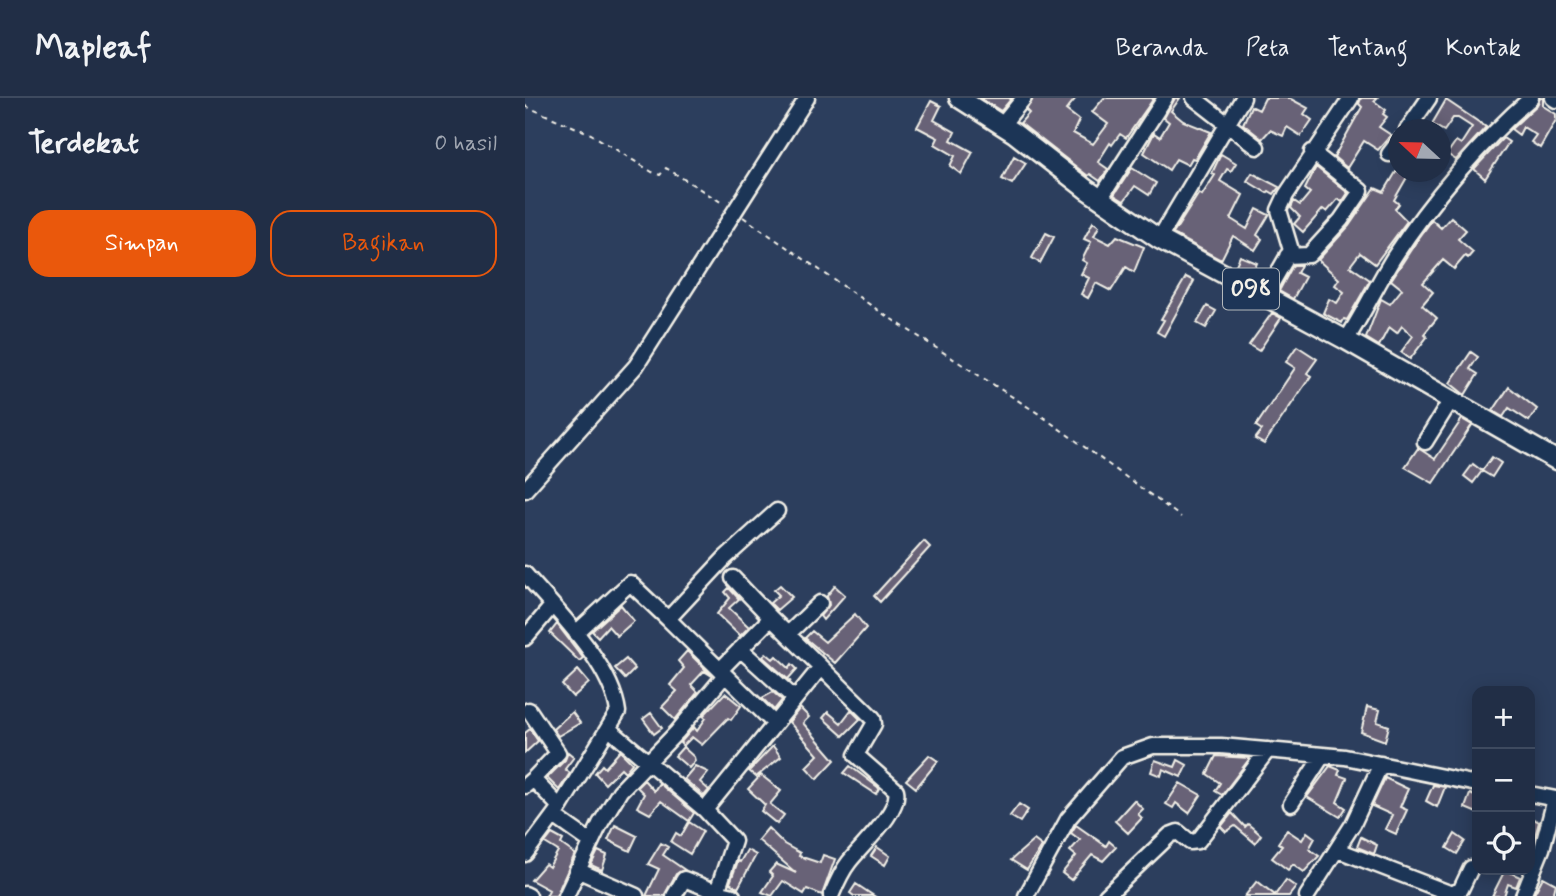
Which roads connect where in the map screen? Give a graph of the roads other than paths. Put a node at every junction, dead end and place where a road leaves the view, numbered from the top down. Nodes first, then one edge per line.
1 (807, 98) edge
2 (960, 98) edge
3 (1024, 98) edge
4 (1165, 98) edge
5 (1194, 98) edge
6 (1243, 98) edge
7 (1351, 98) edge
8 (1429, 98) edge
9 (1531, 98) edge
10 (1415, 119) edge
11 (1227, 122) junction
12 (1002, 125) junction
13 (1257, 146) dead end
14 (1312, 152) junction
15 (1100, 199) junction
16 (1159, 239) junction
17 (1287, 256) junction
18 (1264, 297) junction
19 (1346, 340) junction
20 (1451, 400) junction
21 (1425, 442) dead end
22 (1556, 460) edge
23 (525, 490) edge
24 (777, 511) dead end
25 (525, 574) edge
26 (733, 578) dead end
27 (820, 603) dead end
28 (552, 606) junction
29 (771, 618) junction
30 (668, 619) junction
31 (576, 633) junction
32 (788, 634) junction
33 (525, 638) edge
34 (740, 649) junction
35 (821, 667) junction
36 (722, 673) junction
37 (795, 698) junction
38 (526, 709) edge
39 (774, 723) junction
40 (610, 729) junction
41 (1268, 750) junction
42 (1323, 755) junction
43 (647, 761) junction
44 (1381, 764) junction
45 (529, 783) edge
46 (1472, 783) edge
47 (1535, 795) edge
48 (1555, 799) edge
49 (1291, 804) dead end
50 (705, 810) junction
51 (557, 812) junction
52 (591, 842) junction
53 (1338, 850) junction
54 (525, 854) edge
55 (1471, 868) dead end
56 (577, 870) junction
57 (717, 892) junction
58 (566, 896) edge
59 (636, 896) edge
60 (674, 896) edge
61 (733, 896) edge
62 (831, 896) edge
63 (1026, 896) edge
64 (1106, 896) edge
65 (1307, 896) edge
66 (1523, 896) edge

1 - 23 street
2 - 12 main road, 098
3 - 12 street
4 - 15 street
5 - 11 street
6 - 11 street
7 - 14 street
8 - 10 street
9 - 19 street
11 - 13 street
11 - 16 street
12 - 15 main road, 098
14 - 17 street
14 - 17 street
15 - 16 main road, 098
16 - 18 main road, 098
17 - 18 street
18 - 19 main road, 098
19 - 20 main road, 098
20 - 21 street
20 - 22 main road, 098
24 - 30 street
25 - 28 street
26 - 29 street
27 - 32 street
28 - 31 street
28 - 33 street
29 - 32 street
29 - 34 street
30 - 31 street
30 - 36 street
31 - 40 street
32 - 35 street
34 - 36 street
34 - 37 street
35 - 37 street
35 - 62 street
36 - 39 street
36 - 43 street
37 - 39 street
38 - 45 street
39 - 50 street
40 - 43 street
40 - 51 street
41 - 42 street
41 - 63 street
41 - 64 street
42 - 44 street
42 - 49 street
43 - 50 street
43 - 52 street
44 - 46 street
44 - 53 street
45 - 51 street
47 - 48 street
48 - 66 street
50 - 57 street
51 - 52 street
51 - 54 street
52 - 56 street
53 - 55 street
53 - 65 street
56 - 58 street
56 - 59 street
57 - 60 street
57 - 61 street

